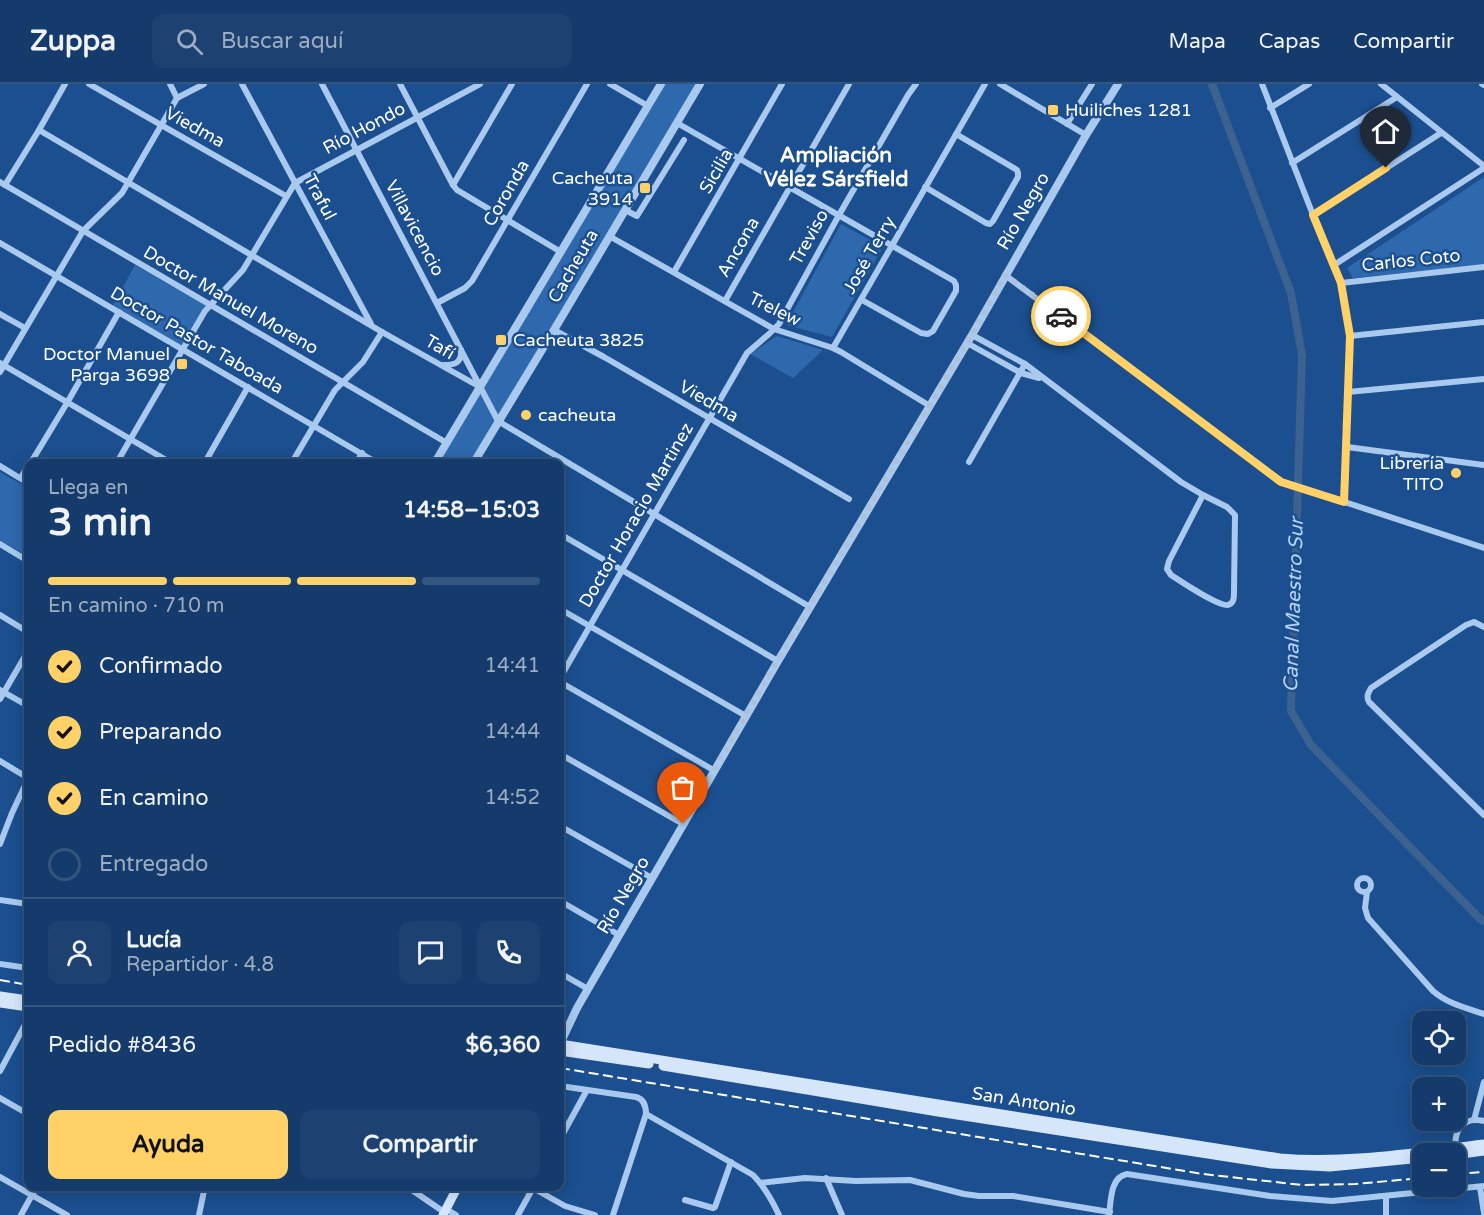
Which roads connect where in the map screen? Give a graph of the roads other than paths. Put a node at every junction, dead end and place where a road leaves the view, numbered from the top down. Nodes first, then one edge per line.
1 (65, 84) edge
2 (88, 84) edge
3 (170, 84) edge
4 (204, 84) edge
5 (242, 84) edge
6 (322, 84) edge
7 (400, 84) edge
8 (480, 84) edge
9 (512, 84) edge
10 (586, 84) edge
11 (610, 84) edge
12 (661, 84) edge
13 (700, 84) edge
14 (783, 84) edge
15 (849, 84) edge
16 (916, 84) edge
17 (985, 84) edge
18 (1000, 84) edge
19 (1092, 84) edge
20 (1118, 84) edge
21 (1262, 84) edge
22 (1309, 84) edge
23 (1381, 84) edge
24 (1397, 97) junction
25 (177, 98) junction
26 (648, 106) junction
27 (1270, 108) junction
28 (417, 117) junction
29 (677, 123) junction
30 (1067, 124) junction
31 (161, 125) junction
32 (39, 130) junction
33 (1441, 133) junction
34 (956, 134) junction
35 (1086, 135) junction
36 (684, 140) dead end
37 (357, 150) junction
38 (740, 158) junction
39 (1292, 163) junction
40 (1484, 167) edge
41 (128, 182) junction
42 (295, 183) junction
43 (2, 184) edge
44 (453, 185) junction
45 (790, 187) junction
46 (926, 187) junction
47 (286, 195) junction
48 (625, 210) junction
49 (839, 215) junction
50 (1313, 215) junction
51 (507, 220) junction
52 (83, 231) junction
53 (609, 236) junction
54 (0, 243) edge
55 (892, 246) junction
56 (561, 252) junction
57 (253, 255) junction
58 (1334, 265) junction
59 (1484, 267) edge
60 (674, 272) junction
61 (56, 275) junction
62 (1005, 275) junction
63 (1341, 283) junction
64 (862, 300) junction
65 (725, 301) junction
66 (437, 303) junction
67 (210, 305) junction
68 (118, 312) junction
69 (0, 314) edge
70 (1484, 322) edge
71 (371, 325) junction
72 (25, 328) junction
73 (774, 329) junction
74 (554, 330) junction
75 (382, 332) junction
76 (1350, 336) junction
77 (969, 339) junction
78 (833, 348) junction
79 (183, 349) junction
80 (461, 350) junction
81 (1025, 364) junction
82 (441, 365) junction
83 (1, 367) edge
84 (1021, 373) junction
85 (1043, 379) junction
86 (1484, 379) edge
87 (342, 382) junction
88 (248, 387) junction
89 (480, 387) junction
90 (1348, 392) junction
91 (720, 398) joint
92 (67, 403) junction
93 (930, 406) junction
94 (708, 418) junction
95 (498, 421) junction
96 (314, 425) junction
97 (130, 439) junction
98 (447, 443) junction
99 (1347, 447) junction
100 (362, 453) junction
101 (32, 459) edge
102 (119, 459) edge
103 (164, 459) edge
104 (207, 459) edge
105 (294, 459) edge
106 (359, 459) edge
107 (371, 459) edge
108 (437, 459) edge
109 (476, 459) edge
110 (562, 459) edge
111 (564, 460) edge
112 (969, 462) dead end
113 (1484, 465) edge
114 (0, 466) edge
115 (24, 473) edge
116 (21, 478) junction
117 (24, 480) edge
118 (1203, 495) junction
119 (849, 499) dead end
120 (1344, 502) junction
121 (654, 514) junction
122 (564, 536) edge
123 (0, 544) edge
124 (1484, 548) edge
125 (24, 559) edge
126 (622, 570) junction
127 (810, 606) junction
128 (564, 611) edge
129 (0, 615) edge
130 (589, 626) junction
131 (1484, 627) edge
132 (24, 630) edge
133 (24, 657) edge
134 (777, 661) junction
135 (564, 673) edge
136 (564, 682) edge
137 (2, 691) edge
138 (0, 699) edge
139 (24, 704) edge
140 (746, 716) junction
141 (564, 756) edge
142 (0, 761) edge
143 (715, 771) junction
144 (24, 776) edge
145 (24, 787) edge
146 (1484, 815) edge
147 (683, 824) junction
148 (564, 828) edge
149 (0, 844) edge
150 (652, 878) junction
151 (1367, 892) dead end
152 (0, 900) edge
153 (24, 903) edge
154 (564, 903) edge
155 (619, 935) junction
156 (0, 964) edge
157 (24, 968) edge
158 (564, 975) edge
159 (588, 989) junction
160 (0, 996) edge
161 (24, 999) edge
162 (0, 1003) edge
163 (24, 1006) edge
164 (1484, 1014) edge
165 (24, 1026) edge
166 (564, 1035) edge
167 (564, 1044) edge
168 (564, 1044) edge
169 (0, 1071) edge
170 (1484, 1082) edge
171 (564, 1087) edge
172 (587, 1090) junction
173 (0, 1098) edge
174 (24, 1112) edge
175 (646, 1114) junction
176 (1474, 1120) junction
177 (1484, 1122) edge
178 (564, 1132) edge
179 (1455, 1143) edge
180 (1484, 1144) edge
181 (1466, 1149) edge
182 (1484, 1151) edge
183 (1466, 1152) edge
184 (1412, 1155) edge
185 (1412, 1159) edge
186 (731, 1162) junction
187 (0, 1177) edge
188 (826, 1178) junction
189 (760, 1183) junction
190 (1482, 1186) edge
191 (34, 1191) edge
192 (204, 1191) edge
193 (413, 1191) edge
194 (455, 1191) edge
195 (531, 1191) edge
196 (540, 1191) edge
197 (32, 1196) junction
198 (1386, 1196) junction
199 (685, 1200) dead end
200 (444, 1212) edge
201 (1484, 1213) edge
202 (1109, 1214) edge
203 (21, 1215) edge
204 (67, 1215) edge
205 (199, 1215) edge
206 (456, 1215) edge
207 (518, 1215) edge
208 (595, 1215) edge
209 (613, 1215) edge
210 (779, 1215) edge
211 (842, 1215) edge
212 (1386, 1215) edge

1 - 32 street
2 - 31 street, Viedma
3 - 25 street
4 - 25 street
5 - 42 street, Traful
6 - 37 street, Villavicencio
7 - 28 street
8 - 28 street, Río Hondo
9 - 44 street
10 - 51 street, Coronda
11 - 26 street
12 - 26 street, Cacheuta
13 - 29 street, Cacheuta
14 - 38 street, Sicilia
15 - 45 street, Ancona
16 - 49 street, Treviso
17 - 34 street, José Terry
18 - 30 street
19 - 30 street
20 - 35 street, Río Negro
21 - 27 street
22 - 27 street
23 - 24 street
24 - 33 street
24 - 39 street
25 - 31 street
26 - 56 street, Cacheuta
27 - 39 street
28 - 37 street, Río Hondo
28 - 44 street
29 - 38 street
29 - 48 street, Cacheuta
30 - 35 street
31 - 41 street
31 - 47 street, Viedma
32 - 41 street, Tafí
32 - 43 street
33 - 40 street
33 - 50 street
34 - 46 street, José Terry
34 - 46 street
35 - 62 street, Río Negro
36 - 48 street
37 - 42 street, Río Hondo
37 - 66 street, Villavicencio
38 - 45 street
38 - 60 street, Sicilia
39 - 50 street
40 - 58 street
41 - 52 street
41 - 57 street, Tafí
42 - 47 street
42 - 71 street, Traful
43 - 52 street, Doctor Manuel Moreno
44 - 51 street
45 - 49 street
45 - 65 street, Ancona
46 - 55 street, José Terry
47 - 57 street
48 - 53 street, Cacheuta
49 - 55 street
49 - 73 street, Treviso
50 - 58 street
51 - 56 street
51 - 66 street, Coronda
52 - 61 street
52 - 67 street, Doctor Manuel Moreno
53 - 60 street, Trelew
53 - 74 street, Cacheuta
54 - 61 street, Doctor Pastor Taboada
55 - 64 street, José Terry
55 - 64 street
56 - 89 street, Cacheuta
57 - 67 street
57 - 71 street, Tafí
58 - 63 street
59 - 63 street, Carlos Coto
60 - 65 street, Trelew
61 - 68 street, Doctor Pastor Taboada
61 - 72 street
62 - 77 street, Río Negro
62 - 120 street
63 - 76 street
64 - 78 street, José Terry
65 - 73 street, Trelew
66 - 80 street, Villavicencio
67 - 79 street
67 - 87 street, Doctor Manuel Moreno
68 - 79 street, Doctor Pastor Taboada
68 - 92 street
69 - 72 street
70 - 76 street
71 - 75 street, Tafí
72 - 83 street
73 - 78 street, Trelew
73 - 91 street, Treviso
74 - 94 street, Viedma
74 - 95 street, Cacheuta
75 - 82 street, Tafí
75 - 87 street
76 - 90 street
77 - 81 street
77 - 84 street
77 - 93 street, Río Negro
78 - 93 street, Trelew
79 - 88 street, Doctor Pastor Taboada
79 - 97 street
80 - 82 street
80 - 89 street, Villavicencio
81 - 84 street
81 - 85 street
82 - 89 street, Tafí
83 - 92 street
84 - 85 street
84 - 112 street
85 - 118 street
86 - 90 street
87 - 96 street
87 - 98 street, Doctor Manuel Moreno
88 - 96 street, Doctor Pastor Taboada
88 - 104 street
89 - 95 street
89 - 98 street, Cacheuta
90 - 99 street
91 - 94 street, Doctor Horacio Martinez
92 - 97 street
92 - 101 street
93 - 127 street, Río Negro
94 - 119 street, Viedma
94 - 121 street, Doctor Horacio Martinez
95 - 109 street, Cacheuta
95 - 110 street
96 - 100 street, Doctor Pastor Taboada
96 - 105 street
97 - 102 street
97 - 103 street
98 - 108 street, Cacheuta
99 - 113 street
99 - 120 street
100 - 106 street
100 - 107 street, Doctor Pastor Taboada
111 - 121 street
114 - 116 street
115 - 116 street
116 - 117 street
118 - 118 street
120 - 124 street
121 - 126 street, Doctor Horacio Martinez
121 - 127 street
122 - 126 street
123 - 125 street
126 - 130 street, Doctor Horacio Martinez
126 - 134 street
127 - 134 street, Río Negro
128 - 130 street
129 - 132 street
130 - 135 street, Doctor Horacio Martinez
130 - 140 street
131 - 146 street
133 - 137 street
134 - 140 street, Río Negro
136 - 143 street
137 - 138 street
137 - 139 street
140 - 143 street, Río Negro
141 - 147 street
142 - 144 street
143 - 147 street, Río Negro
145 - 149 street
147 - 150 street, Río Negro
148 - 150 street
150 - 155 street, Río Negro
151 - 164 street
152 - 153 street
154 - 155 street
155 - 159 street, Río Negro
156 - 157 street
158 - 159 street
159 - 166 street, Río Negro
160 - 161 main road
162 - 163 main road
165 - 169 street
167 - 184 main road, San Antonio
168 - 185 main road, San Antonio
170 - 176 street
171 - 172 street
172 - 175 street
172 - 178 street
173 - 174 street
175 - 186 street
175 - 209 street
176 - 177 street
176 - 179 street
180 - 181 main road, San Antonio
182 - 183 main road, San Antonio
186 - 189 street
186 - 199 street
187 - 197 street
188 - 189 street
188 - 202 street
188 - 211 street
189 - 210 street
190 - 198 street
190 - 201 street
191 - 197 street
192 - 205 street
193 - 200 street
194 - 200 main road
195 - 207 street
196 - 208 street
197 - 203 street
197 - 204 street
198 - 202 street
198 - 212 street
200 - 206 street

